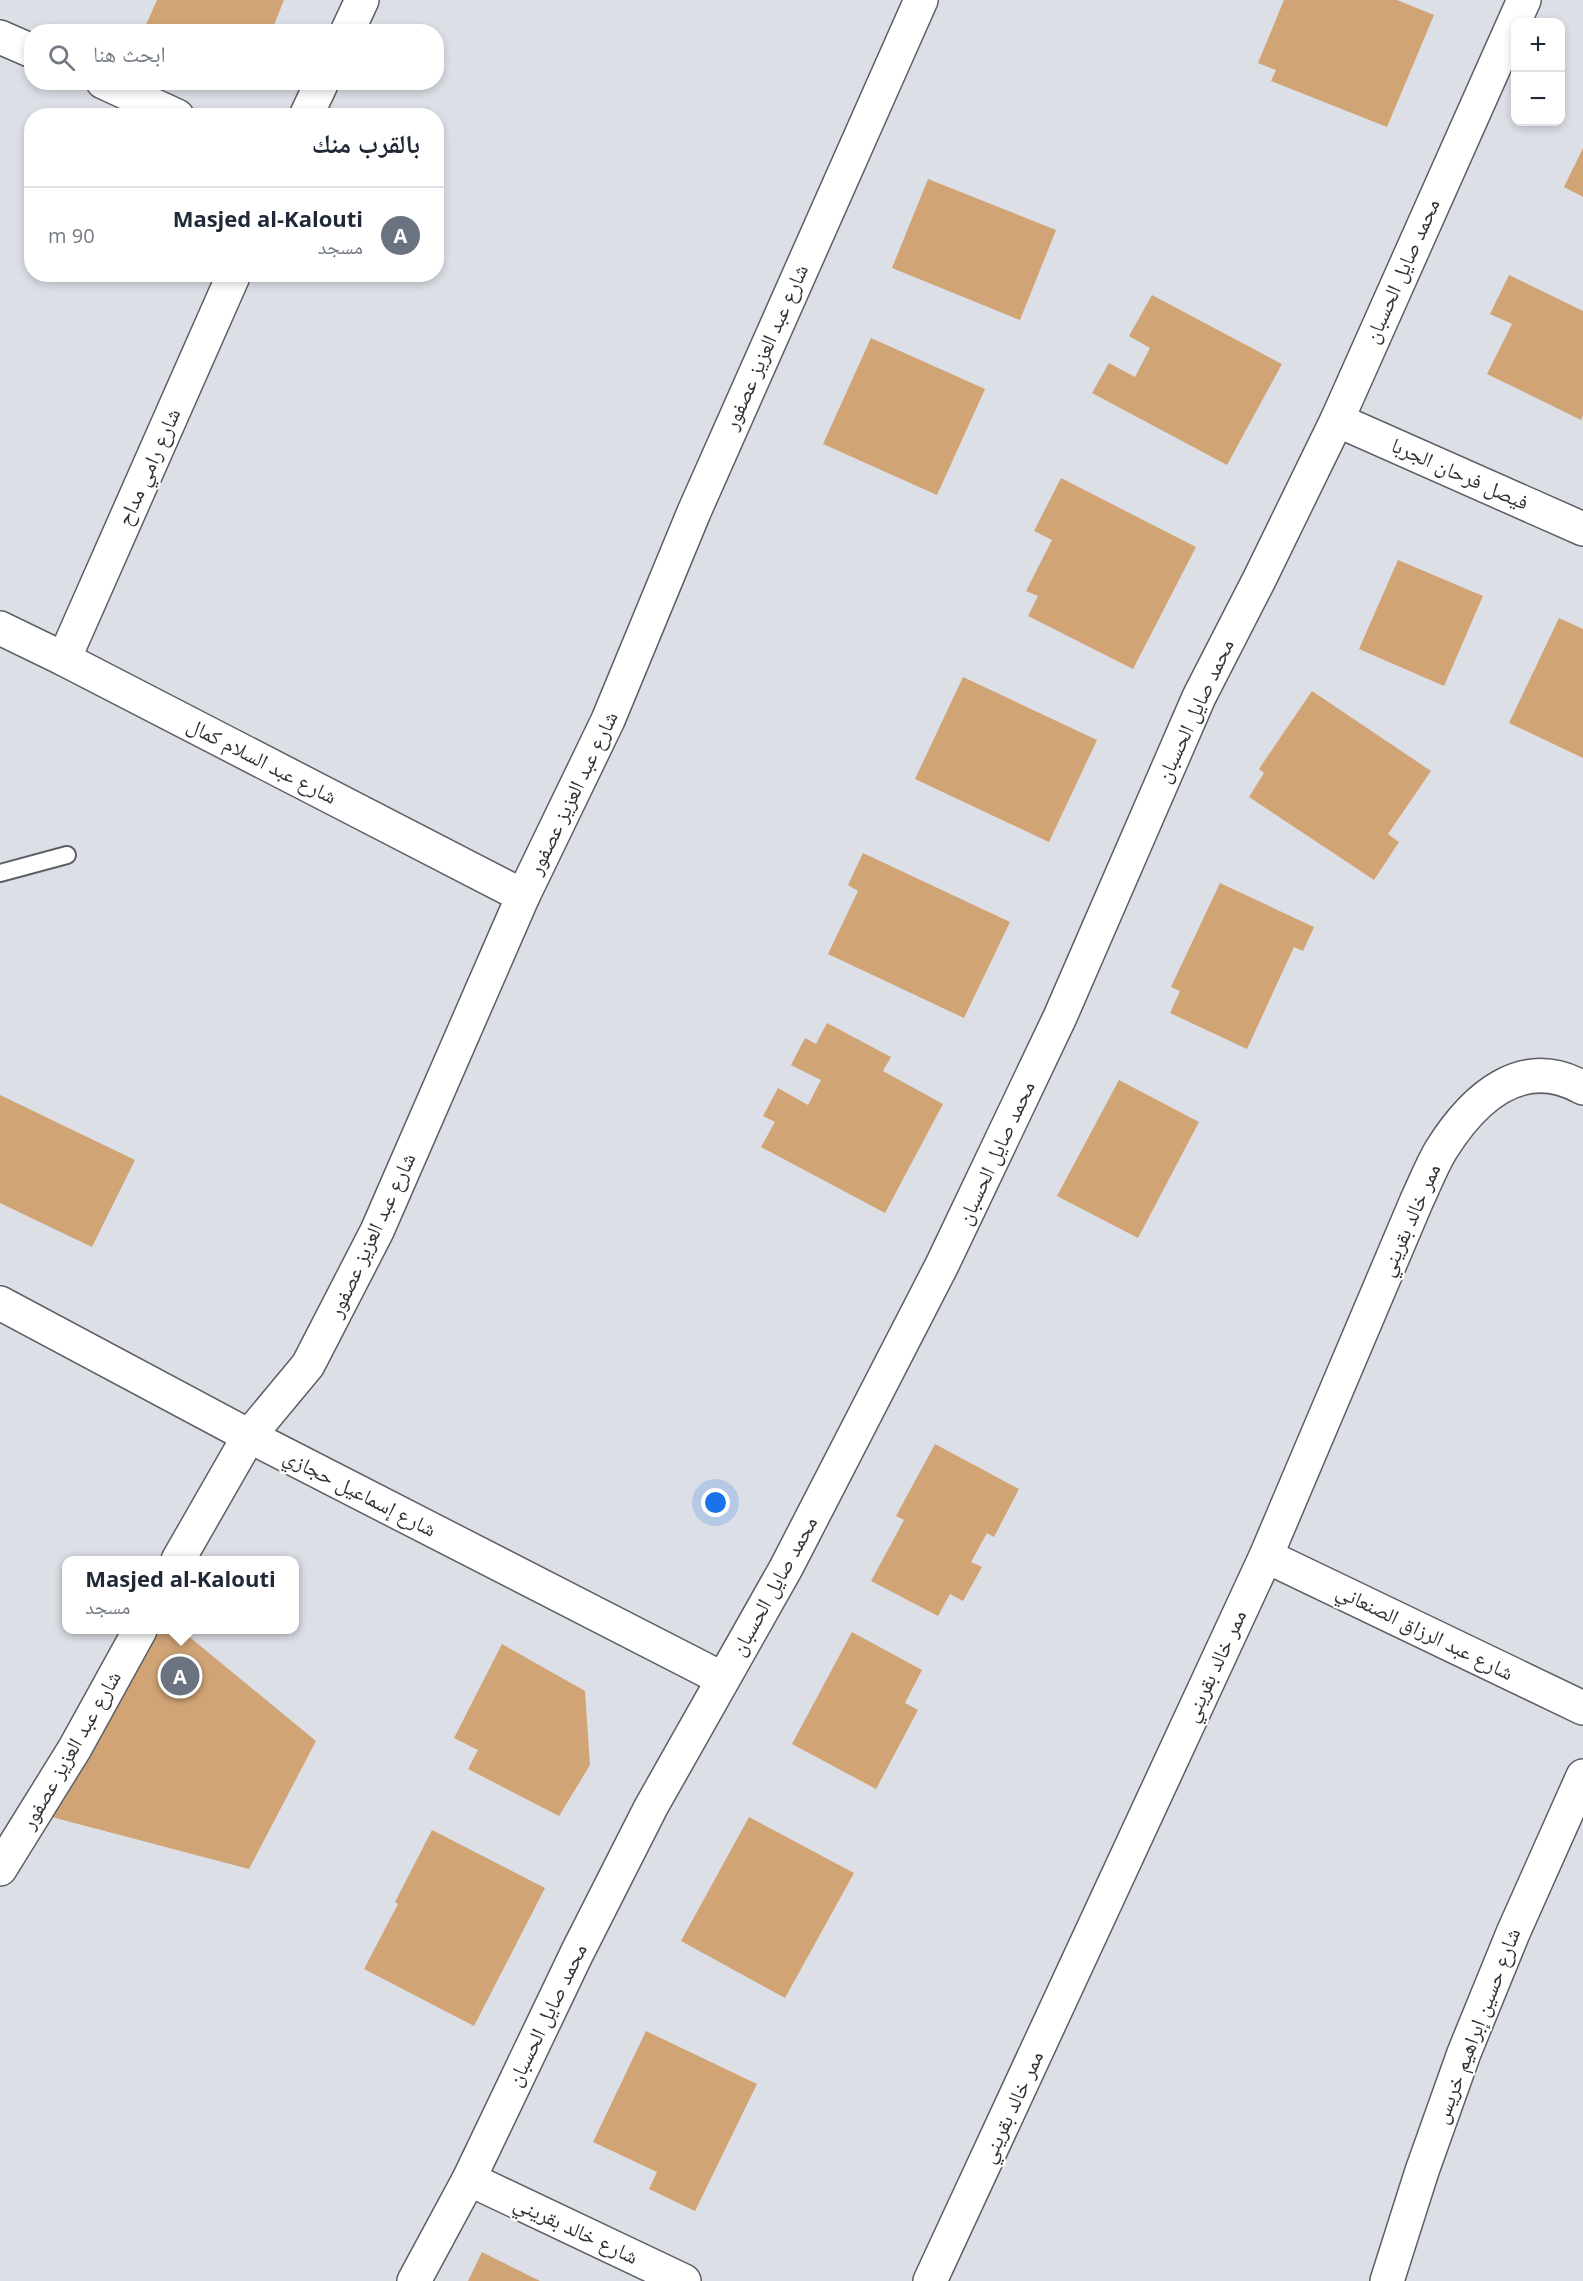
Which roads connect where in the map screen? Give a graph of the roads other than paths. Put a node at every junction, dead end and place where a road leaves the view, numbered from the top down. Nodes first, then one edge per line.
1 (362, 0) edge
2 (921, 0) edge
3 (1524, 0) edge
4 (350, 24) edge
5 (0, 36) edge
6 (24, 47) edge
7 (120, 90) edge
8 (318, 90) edge
9 (160, 108) edge
10 (310, 108) edge
11 (230, 282) edge
12 (1337, 420) junction
13 (1583, 529) edge
14 (0, 628) edge
15 (64, 659) junction
16 (67, 855) dead end
17 (0, 873) edge
18 (523, 896) junction
19 (1583, 1088) edge
20 (0, 1303) edge
21 (249, 1436) junction
22 (180, 1556) edge
23 (1266, 1556) junction
24 (137, 1634) edge
25 (723, 1679) junction
26 (1583, 1708) edge
27 (1583, 1776) edge
28 (0, 1869) edge
29 (469, 2179) junction
30 (414, 2281) edge
31 (684, 2281) edge
32 (930, 2281) edge
33 (1387, 2281) edge

1 - 4 street
2 - 18 street, شارع عبد العزيز عصفور
3 - 12 street, محمد صايل الحسبان
5 - 6 street
7 - 9 street
8 - 10 street
11 - 15 street, شارع رامي مداح
12 - 13 street, فيصل فرحان الجربا
12 - 25 street, محمد صايل الحسبان
14 - 15 street, شارع عبد السلام كمال
15 - 18 street, شارع عبد السلام كمال
16 - 17 lane
18 - 21 street, شارع عبد العزيز عصفور
19 - 23 street, ممر خالد بقريني
20 - 21 street, شارع إسماعيل حجازي
21 - 22 street, شارع عبد العزيز عصفور
21 - 25 street, شارع إسماعيل حجازي
23 - 26 street, شارع عبد الرزاق الصنعاني
23 - 32 street, ممر خالد بقريني
24 - 28 street, شارع عبد العزيز عصفور
25 - 29 street, محمد صايل الحسبان
27 - 33 street, شارع حسين إبراهيم خريس
29 - 30 street, محمد صايل الحسبان
29 - 31 street, شارع خالد بقريني

